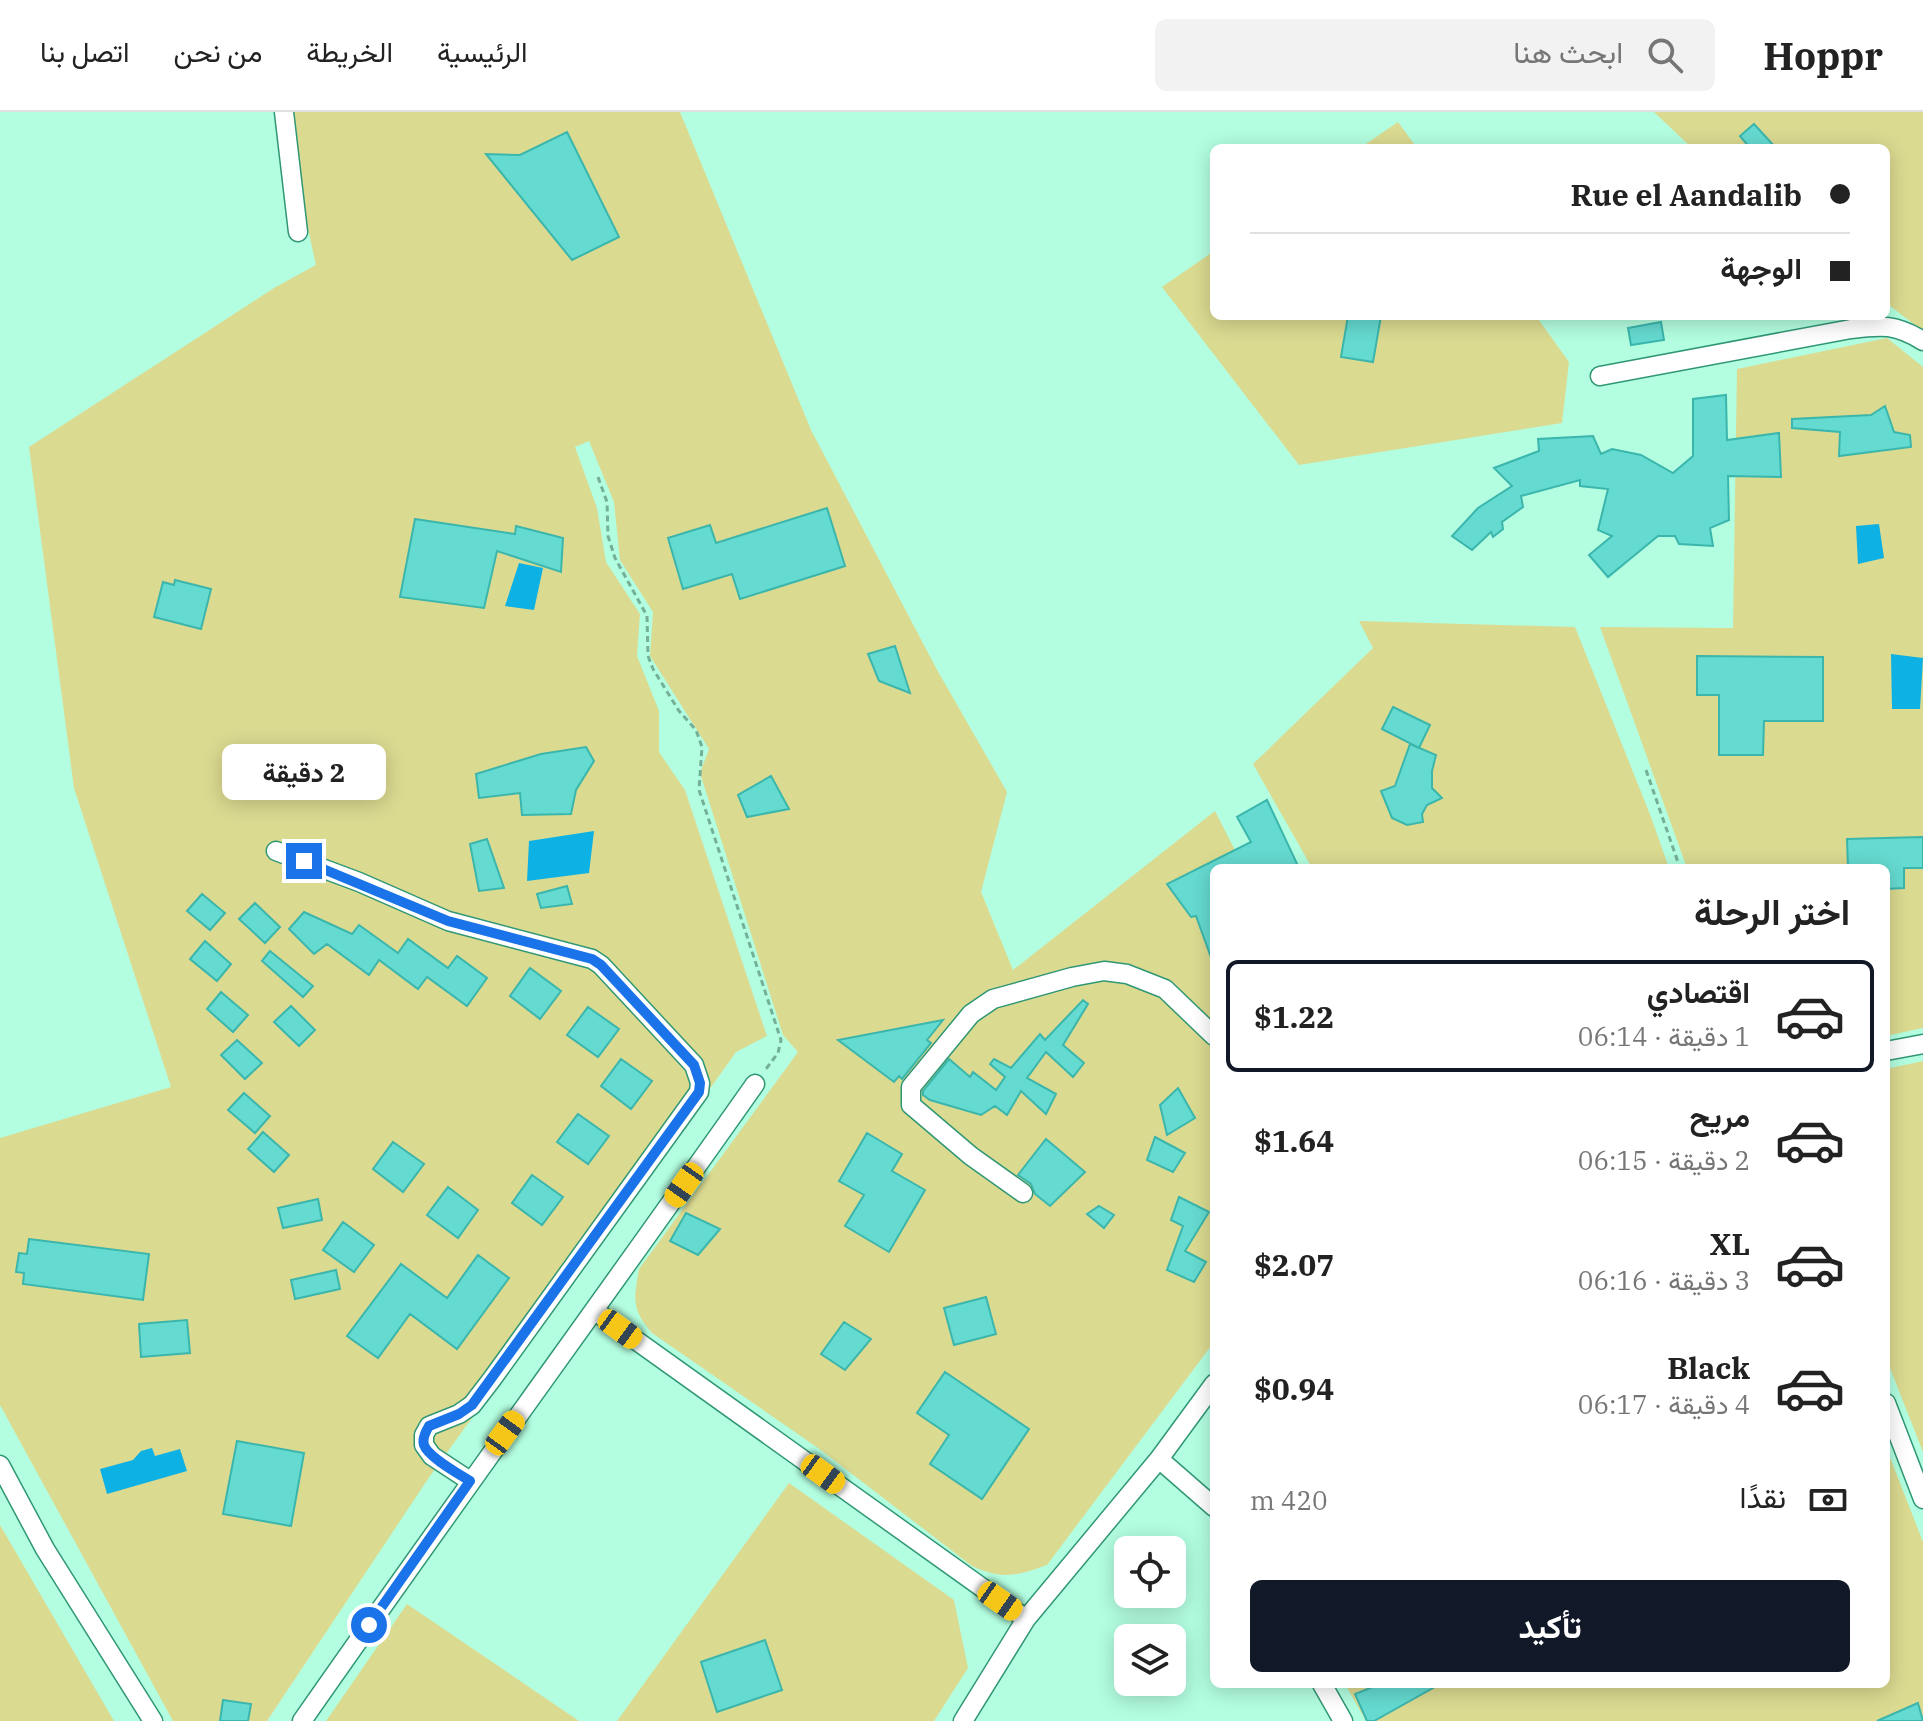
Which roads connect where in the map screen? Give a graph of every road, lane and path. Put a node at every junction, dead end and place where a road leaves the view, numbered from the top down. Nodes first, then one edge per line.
1 (284, 112) edge
2 (298, 232) dead end
3 (1923, 341) edge
4 (1600, 376) dead end
5 (598, 477) dead end
6 (1646, 770) dead end
7 (276, 851) dead end
8 (1679, 864) edge
9 (1210, 1032) edge
10 (1923, 1044) edge
11 (1890, 1050) edge
12 (755, 1084) joint
13 (1023, 1193) dead end
14 (595, 1311) junction
15 (1210, 1389) edge
16 (1890, 1413) edge
17 (1159, 1459) junction
18 (0, 1465) edge
19 (470, 1481) junction
20 (1923, 1499) edge
21 (1210, 1504) edge
22 (1026, 1619) junction
23 (1324, 1688) edge
24 (153, 1721) edge
25 (302, 1721) edge
26 (963, 1721) edge
27 (1343, 1721) edge

1 - 2 street
3 - 4 street
5 - 12 path
6 - 8 path
7 - 19 street
9 - 13 street
10 - 11 street
12 - 14 street
14 - 19 street
14 - 22 street
15 - 17 street
16 - 20 street
17 - 21 street
17 - 22 street
18 - 24 street
19 - 25 street
22 - 26 street
23 - 27 street

